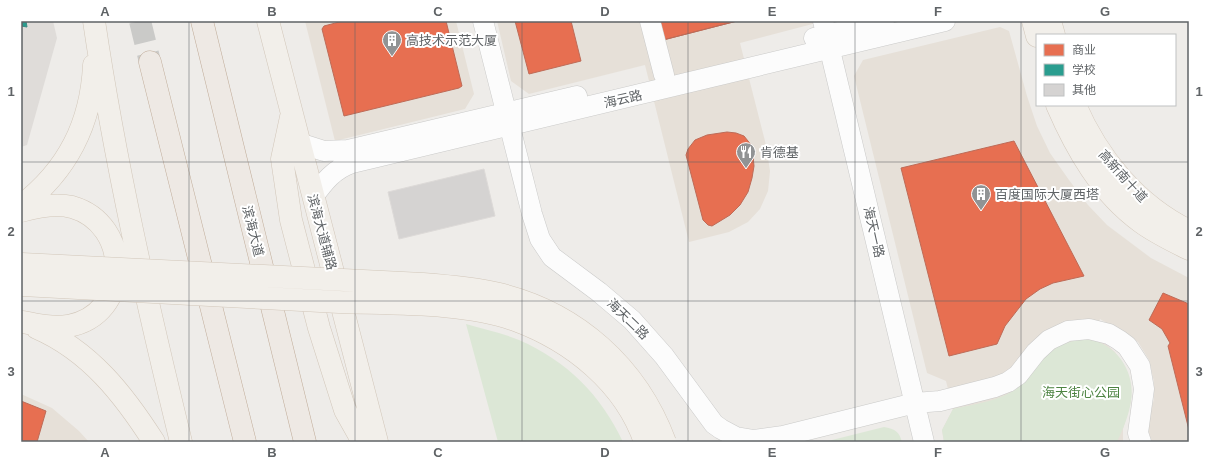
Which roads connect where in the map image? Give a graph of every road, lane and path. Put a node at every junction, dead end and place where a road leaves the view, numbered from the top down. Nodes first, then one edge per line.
1 (202, 21) edge
2 (268, 21) edge
3 (483, 21) edge
4 (650, 21) edge
5 (884, 21) edge
6 (946, 21) edge
7 (1033, 21) edge
8 (1050, 21) edge
9 (95, 27) edge
10 (1036, 34) edge
11 (1054, 34) edge
12 (827, 35) edge
13 (150, 62) tunnel mouth
14 (664, 75) junction
15 (1057, 106) edge
16 (1076, 106) edge
17 (292, 114) junction
18 (508, 120) junction
19 (299, 143) junction
20 (313, 197) junction
21 (21, 206) edge
22 (21, 211) edge
23 (1189, 231) edge
24 (1189, 249) edge
25 (21, 275) edge
26 (22, 322) edge
27 (915, 403) junction
28 (373, 440) edge
29 (154, 442) edge
30 (181, 442) edge
31 (245, 442) edge
32 (304, 442) edge
33 (645, 442) edge
34 (665, 442) edge
35 (924, 442) edge
36 (1141, 442) edge

1 - 32 highway, 滨海大道
2 - 17 main road, 滨海大道辅路
3 - 18 street, 海天二路
4 - 14 street
5 - 12 street, 海云路
6 - 12 street, 海云路
7 - 10 main road
8 - 11 main road
9 - 21 main road
9 - 30 main road
12 - 14 street, 海云路
12 - 18 street, 海云路
12 - 27 street, 海天一路
13 - 31 highway
14 - 18 street, 海云路
15 - 24 main road, 高新南十道
16 - 23 main road, 高新南十道
17 - 19 main road, 滨海大道辅路
17 - 28 main road
18 - 19 street, 海云路
18 - 20 street, 海云路
18 - 27 street, 海天二路
19 - 20 main road, 滨海大道辅路
20 - 28 main road, 滨海大道辅路
22 - 26 main road
25 - 33 main road, bridge
25 - 34 main road, bridge
26 - 29 main road
27 - 35 street, 海天一路
27 - 36 street, 海天二路

